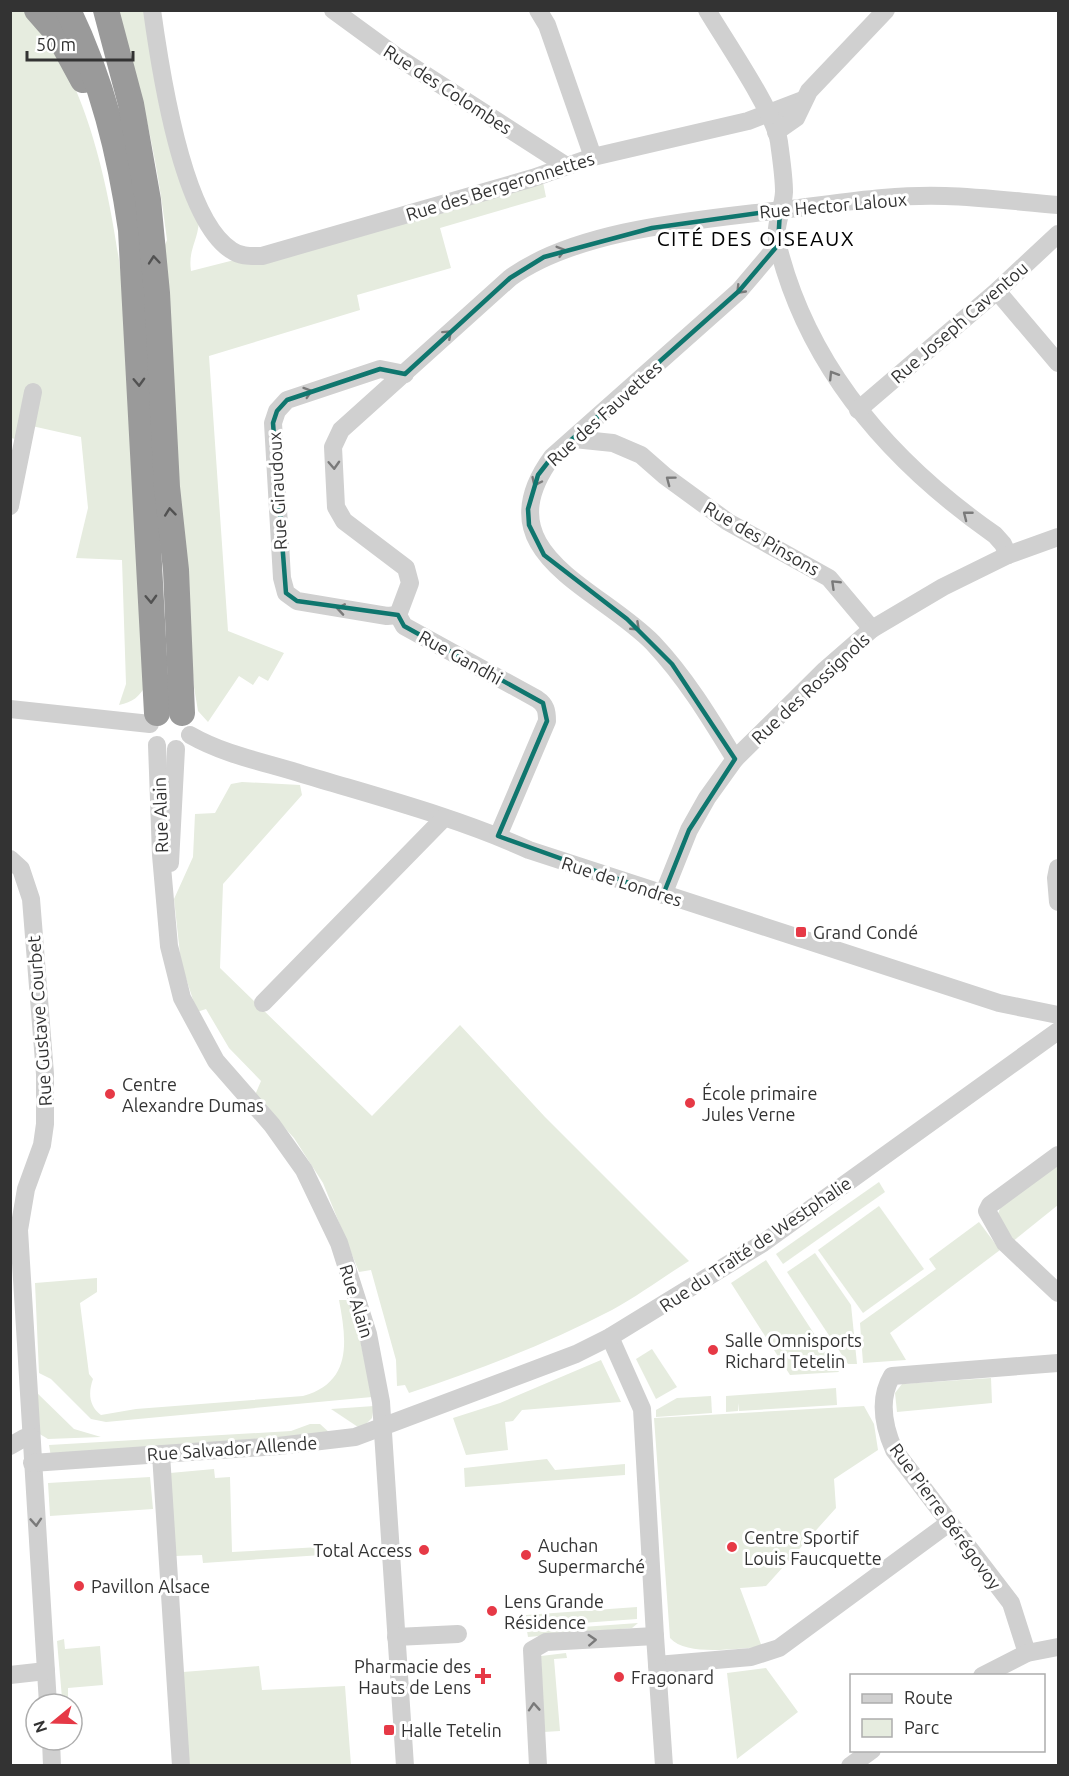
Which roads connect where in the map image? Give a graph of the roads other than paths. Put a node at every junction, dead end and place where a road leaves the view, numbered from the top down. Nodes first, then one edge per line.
1 (37, 10) edge
2 (68, 10) edge
3 (88, 10) edge
4 (106, 10) edge
5 (152, 10) edge
6 (333, 10) edge
7 (538, 10) edge
8 (707, 10) edge
9 (885, 11) edge
10 (126, 83) junction
11 (803, 100) junction
12 (767, 113) junction
13 (776, 132) junction
14 (593, 157) junction
15 (121, 163) junction
16 (565, 165) junction
17 (1059, 205) edge
18 (780, 210) junction
19 (1059, 234) edge
20 (778, 245) junction
21 (997, 291) junction
22 (148, 332) junction
23 (1059, 363) edge
24 (405, 374) junction
25 (33, 392) dead end
26 (858, 410) junction
27 (574, 439) junction
28 (12, 495) edge
29 (1059, 537) edge
30 (1008, 555) junction
31 (398, 615) junction
32 (873, 628) junction
33 (10, 709) edge
34 (170, 721) junction
35 (157, 745) junction
36 (176, 749) junction
37 (735, 759) junction
38 (444, 818) junction
39 (498, 836) junction
40 (10, 859) edge
41 (1059, 868) edge
42 (165, 885) junction
43 (663, 895) junction
44 (1059, 902) edge
45 (263, 1003) dead end
46 (1059, 1015) edge
47 (1059, 1031) edge
48 (1059, 1155) edge
49 (1059, 1293) edge
50 (610, 1337) junction
51 (17, 1341) edge
52 (1059, 1363) edge
53 (426, 1409) joint
54 (382, 1428) junction
55 (31, 1437) junction
56 (10, 1446) edge
57 (161, 1454) junction
58 (32, 1463) junction
59 (949, 1523) junction
60 (458, 1634) dead end
61 (396, 1636) junction
62 (655, 1636) junction
63 (1059, 1647) edge
64 (1027, 1653) junction
65 (657, 1665) junction
66 (46, 1671) junction
67 (986, 1674) edge
68 (10, 1675) edge
69 (47, 1692) edge
70 (869, 1752) edge
71 (181, 1766) edge
72 (405, 1766) edge
73 (538, 1766) edge
74 (664, 1766) edge
75 (850, 1766) edge

1 - 15 highway
2 - 15 highway
3 - 10 highway
4 - 10 highway
5 - 16 street, Rue des Bergeronnettes
6 - 16 street, Rue des Colombes
7 - 14 street
8 - 12 street
9 - 11 street
22 -> 10 highway
11 - 12 street, Rue des Bergeronnettes
11 - 13 street
12 - 13 street
12 - 14 street, Rue des Bergeronnettes
13 - 18 street
14 - 16 street, Rue des Bergeronnettes
15 - 22 highway
17 - 18 street, Rue Hector Laloux
18 - 20 street
24 -> 18 street, Rue Hector Laloux
19 - 21 street, Rue Joseph Caventou
26 -> 20 street
20 -> 27 street, Rue des Fauvettes
21 - 23 street
21 - 26 street, Rue Joseph Caventou
22 - 34 highway
24 -> 31 street
31 -> 24 street, Rue Giraudoux
25 - 28 street
30 -> 26 street
32 -> 27 street, Rue des Pinsons
27 -> 37 street, Rue des Fauvettes
29 - 30 street, Rue des Rossignols
30 - 32 street, Rue des Rossignols
31 - 39 street, Rue Gandhi
32 - 37 street, Rue des Rossignols
33 - 34 street, Rue de Londres
34 - 35 street, Rue Alain
34 - 36 street
34 - 38 street, Rue de Londres
35 - 36 street
35 - 42 street, Rue Alain
36 - 42 street, Rue Alain
37 - 43 street, Rue des Rossignols
38 - 39 street, Rue de Londres
38 - 45 street
39 - 43 street, Rue de Londres
40 - 51 street, Rue Gustave Courbet
41 - 44 street
42 - 54 street, Rue Alain
43 - 46 street, Rue de Londres
47 - 50 street, Rue du Traîté de Westphalie
48 - 49 street
50 - 53 street, Rue du Traîté de Westphalie
50 - 62 street
51 - 55 street, Rue Gustave Courbet
52 - 59 street, Rue Pierre Bérégovoy
53 - 54 street, Rue Salvador Allende
54 - 57 street, Rue Salvador Allende
54 - 61 street, Rue Alain
55 - 56 street
55 - 58 street, Rue Gustave Courbet
57 - 58 street, Rue Salvador Allende
57 - 71 street
58 -> 66 street, Rue Gustave Courbet
59 - 64 street, Rue Pierre Bérégovoy
59 - 65 street
60 - 61 street
61 - 72 street, Rue Alain
62 - 65 street
73 -> 62 street
63 - 64 street
64 - 67 street
65 - 74 street
66 - 68 street
66 - 69 street, Rue Gustave Courbet
70 - 75 street

